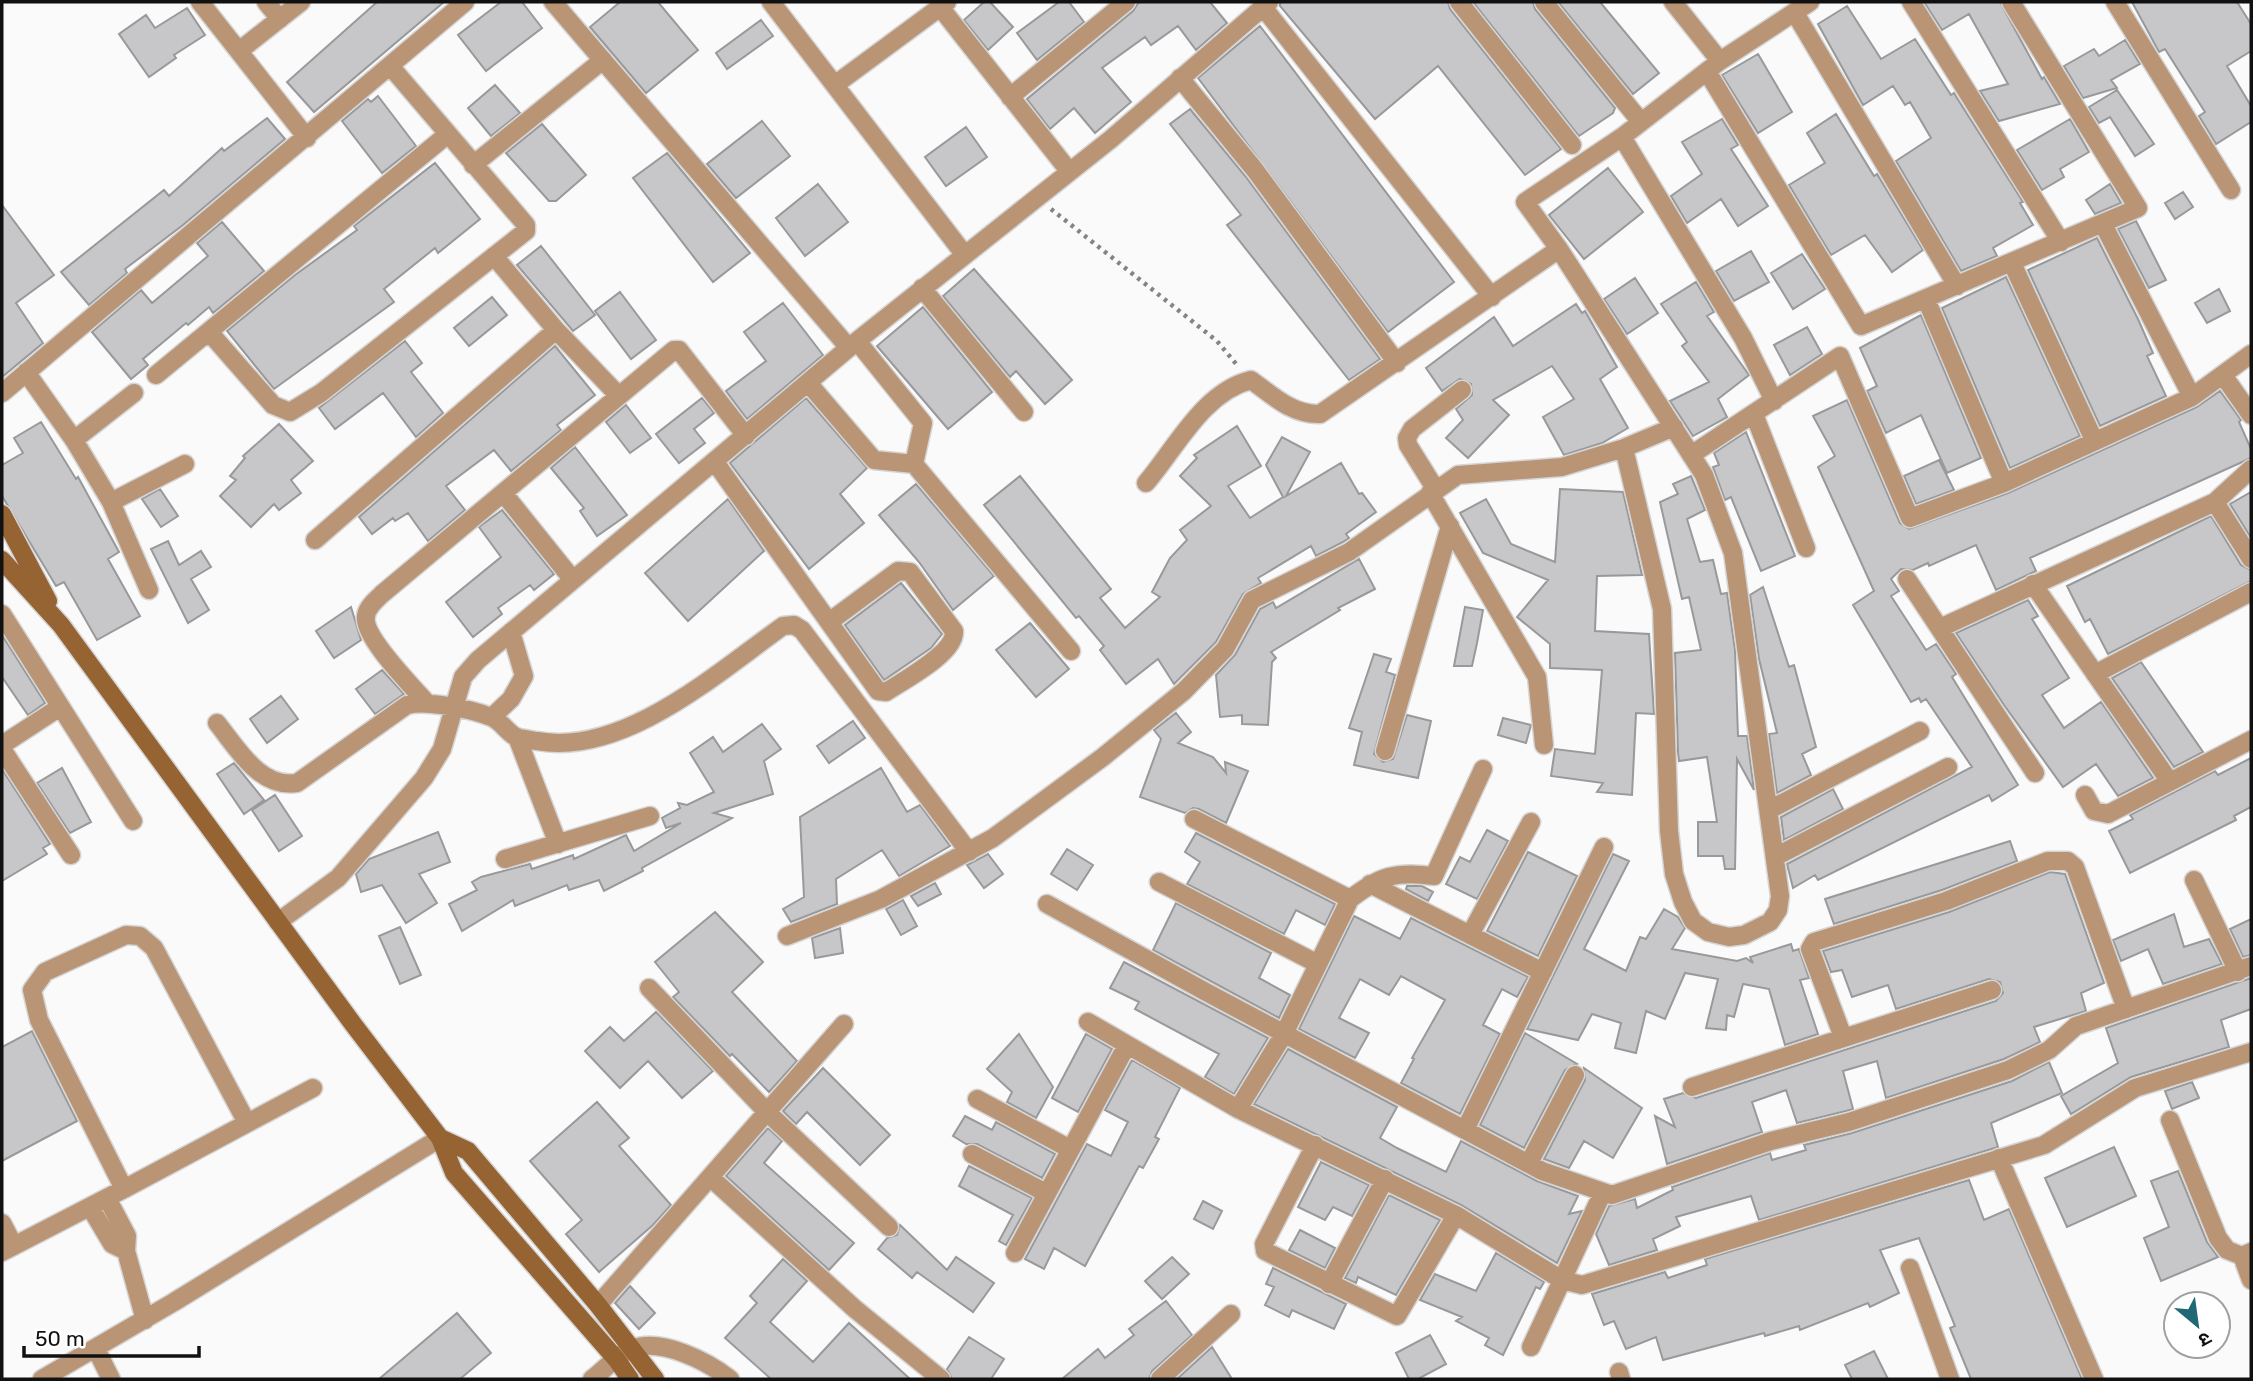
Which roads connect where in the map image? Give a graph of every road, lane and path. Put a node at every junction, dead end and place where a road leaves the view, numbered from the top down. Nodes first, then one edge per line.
1 (200, 2) edge
2 (266, 2) edge
3 (301, 2) edge
4 (465, 2) edge
5 (553, 2) edge
6 (771, 2) edge
7 (1126, 2) edge
8 (1459, 2) edge
9 (1545, 2) edge
10 (1673, 2) edge
11 (1810, 2) edge
12 (1911, 2) edge
13 (2011, 2) edge
14 (2115, 2) edge
15 (943, 4) edge
16 (1266, 4) edge
17 (1795, 13) junction
18 (280, 19) junction
19 (239, 51) junction
20 (603, 60) junction
21 (391, 67) junction
22 (1714, 67) junction
23 (1180, 78) junction
24 (836, 84) junction
25 (1010, 97) junction
26 (1641, 122) junction
27 (448, 134) junction
28 (1622, 137) junction
29 (307, 138) junction
30 (1572, 145) dead end
31 (473, 165) junction
32 (1069, 171) junction
33 (2231, 190) dead end
34 (1036, 197) junction
35 (2103, 224) junction
36 (2061, 242) junction
37 (1559, 249) junction
38 (964, 254) junction
39 (495, 256) junction
40 (2012, 262) junction
41 (1957, 286) junction
42 (922, 288) junction
43 (1492, 296) junction
44 (1926, 299) junction
45 (555, 330) junction
46 (210, 333) junction
47 (853, 344) junction
48 (2251, 354) edge
49 (1397, 363) junction
50 (26, 372) junction
51 (2223, 374) junction
52 (156, 375) dead end
53 (1240, 383) junction
54 (809, 384) junction
55 (1462, 390) dead end
56 (2, 393) edge
57 (134, 393) dead end
58 (619, 396) junction
59 (2192, 397) junction
60 (1774, 401) junction
61 (1024, 412) dead end
62 (1754, 414) junction
63 (2251, 415) edge
64 (1674, 427) junction
65 (746, 436) junction
66 (74, 440) junction
67 (2094, 440) junction
68 (1624, 448) junction
69 (1691, 455) junction
70 (715, 461) junction
71 (185, 464) dead end
72 (914, 464) junction
73 (2251, 469) edge
74 (1146, 483) dead end
75 (2004, 483) junction
76 (1433, 492) junction
77 (505, 494) junction
78 (111, 502) junction
79 (2215, 502) junction
80 (2, 514) edge
81 (1450, 526) junction
82 (314, 540) dead end
83 (1806, 548) dead end
84 (2251, 559) edge
85 (2, 560) edge
86 (1908, 579) dead end
87 (573, 580) junction
88 (2033, 584) junction
89 (149, 590) dead end
90 (2251, 592) edge
91 (2, 614) edge
92 (829, 622) junction
93 (61, 625) junction
94 (1940, 628) junction
95 (512, 632) junction
96 (1072, 651) dead end
97 (2095, 674) junction
98 (426, 702) junction
99 (60, 707) junction
100 (452, 709) junction
101 (492, 717) junction
102 (217, 723) dead end
103 (1920, 731) dead end
104 (517, 737) junction
105 (2251, 740) edge
106 (1544, 745) dead end
107 (2, 747) edge
108 (1385, 751) dead end
109 (1948, 767) dead end
110 (1483, 769) dead end
111 (2035, 773) dead end
112 (2170, 782) junction
113 (2085, 795) dead end
114 (1769, 810) junction
115 (650, 816) dead end
116 (1194, 819) dead end
117 (133, 821) dead end
118 (1531, 822) dead end
119 (558, 844) junction
120 (1604, 847) dead end
121 (969, 852) junction
122 (71, 855) dead end
123 (1775, 857) junction
124 (505, 859) dead end
125 (2194, 880) dead end
126 (1159, 882) dead end
127 (1370, 884) junction
128 (1350, 899) junction
129 (1047, 904) dead end
130 (278, 922) junction
131 (1470, 935) junction
132 (787, 936) dead end
133 (1318, 964) junction
134 (2245, 969) edge
135 (1543, 972) junction
136 (649, 988) dead end
137 (1992, 990) dead end
138 (2126, 1009) junction
139 (1088, 1022) dead end
140 (844, 1024) dead end
141 (1284, 1034) junction
142 (1843, 1037) junction
143 (1127, 1045) junction
144 (2251, 1052) edge
145 (1575, 1075) dead end
146 (1692, 1087) dead end
147 (313, 1088) dead end
148 (977, 1099) dead end
149 (1238, 1109) junction
150 (767, 1112) junction
151 (2170, 1120) dead end
152 (247, 1123) junction
153 (1465, 1130) junction
154 (440, 1138) junction
155 (1315, 1145) junction
156 (1070, 1149) junction
157 (972, 1154) dead end
158 (1999, 1158) junction
159 (1529, 1163) junction
160 (710, 1177) junction
161 (1385, 1179) junction
162 (124, 1189) junction
163 (1603, 1192) junction
164 (1046, 1193) junction
165 (107, 1198) junction
166 (90, 1207) junction
167 (1455, 1214) junction
168 (2, 1223) edge
169 (889, 1227) dead end
170 (8, 1249) edge
171 (126, 1251) junction
172 (1015, 1253) dead end
173 (2247, 1254) edge
174 (1910, 1268) dead end
175 (1562, 1280) junction
176 (2251, 1280) edge
177 (1329, 1284) junction
178 (598, 1305) junction
179 (1231, 1314) dead end
180 (145, 1320) junction
181 (1531, 1347) dead end
182 (96, 1349) junction
183 (624, 1354) junction
184 (41, 1379) edge
185 (111, 1379) edge
186 (592, 1379) edge
187 (630, 1379) edge
188 (655, 1379) edge
189 (730, 1379) edge
190 (941, 1379) edge
191 (1160, 1379) edge
192 (1950, 1379) edge
193 (2094, 1379) edge

1 - 19 street
2 - 18 street
3 - 18 street
4 - 21 street
5 - 20 street
6 - 24 street
7 - 25 street
8 - 30 street
9 - 26 street
10 - 22 street
11 - 17 street
12 - 36 street
13 - 35 street
14 - 33 street
15 - 24 street
15 - 25 street
16 - 23 street
16 - 43 street
17 - 22 street
17 - 41 street
18 - 19 street
19 - 29 street
20 - 31 street
20 - 47 street
21 - 27 street
21 - 29 street
22 - 26 street
22 - 44 street
23 - 32 street
23 - 49 street
24 - 38 street
25 - 32 street
26 - 28 street
27 - 31 street
27 - 46 street
28 - 37 street
28 - 60 street
29 - 50 street
31 - 39 street
32 - 34 street
34 - 38 street
34 - 53 path
35 - 36 street
35 - 59 street
36 - 40 street
37 - 43 street
37 - 64 street
38 - 42 street
39 - 45 street
39 - 46 street
40 - 41 street
40 - 67 street
41 - 44 street
42 - 47 street
42 - 61 street
43 - 49 street
44 - 75 street
45 - 58 street
45 - 82 street
46 - 52 street
47 - 54 street
47 - 72 street
48 - 51 street
49 - 53 street
50 - 56 street
50 - 66 street
51 - 59 street
51 - 63 street
53 - 74 street
54 - 65 street
54 - 72 street
55 - 76 street
57 - 66 street
58 - 65 street
58 - 77 street
59 - 67 street
60 - 62 street
60 - 75 street
62 - 69 street
62 - 83 street
64 - 68 street
64 - 69 street
65 - 70 street
66 - 78 street
67 - 75 street
68 - 76 street
68 - 123 street
69 - 114 street
70 - 87 street
70 - 92 street
71 - 78 street
72 - 96 street
73 - 79 street
76 - 81 street
76 - 121 street
77 - 87 street
77 - 98 street
78 - 89 street
79 - 84 street
79 - 88 street
80 - 93 street
81 - 106 street
81 - 108 street
85 - 93 street
86 - 94 street
87 - 95 street
88 - 94 street
88 - 97 street
90 - 97 street
91 - 99 street
92 - 92 street
93 - 130 street
94 - 111 street
95 - 100 street
95 - 101 street
97 - 112 street
98 - 100 street
98 - 102 street
99 - 107 street
99 - 117 street
100 - 101 street
100 - 130 street
101 - 104 street
103 - 114 street
104 - 119 street
104 - 121 street
105 - 112 street
107 - 122 street
109 - 123 street
110 - 127 street
112 - 113 street
114 - 123 street
115 - 119 street
116 - 128 street
118 - 131 street
119 - 124 street
120 - 135 street
121 - 132 street
125 - 134 street
126 - 133 street
127 - 128 street
127 - 131 street
128 - 133 street
129 - 141 street
130 - 154 street
131 - 135 street
133 - 141 street
134 - 138 street
135 - 153 street
136 - 150 street
137 - 142 street
138 - 142 street
138 - 163 street
139 - 143 street
140 - 150 street
141 - 149 street
141 - 153 street
142 - 146 street
143 - 149 street
143 - 156 street
144 - 158 street
145 - 159 street
147 - 152 street
148 - 156 street
149 - 155 street
150 - 160 street
150 - 169 street
151 - 173 street
152 - 162 street
152 - 162 street
153 - 159 street
154 - 178 street
154 - 180 street
154 - 183 street
155 - 161 street
155 - 177 street
156 - 164 street
157 - 164 street
158 - 175 street
158 - 193 street
159 - 163 street
160 - 178 street
160 - 190 street
161 - 167 street
161 - 177 street
162 - 165 street
163 - 175 street
164 - 172 street
165 - 166 street
165 - 171 street
166 - 170 street
166 - 171 street
167 - 175 street
167 - 177 street
168 - 170 street
171 - 180 street
173 - 176 street
174 - 192 street
175 - 181 street
178 - 183 street
179 - 191 street
180 - 182 street
182 - 184 street
182 - 185 street
183 - 186 street
183 - 187 street
183 - 188 street
183 - 189 street

